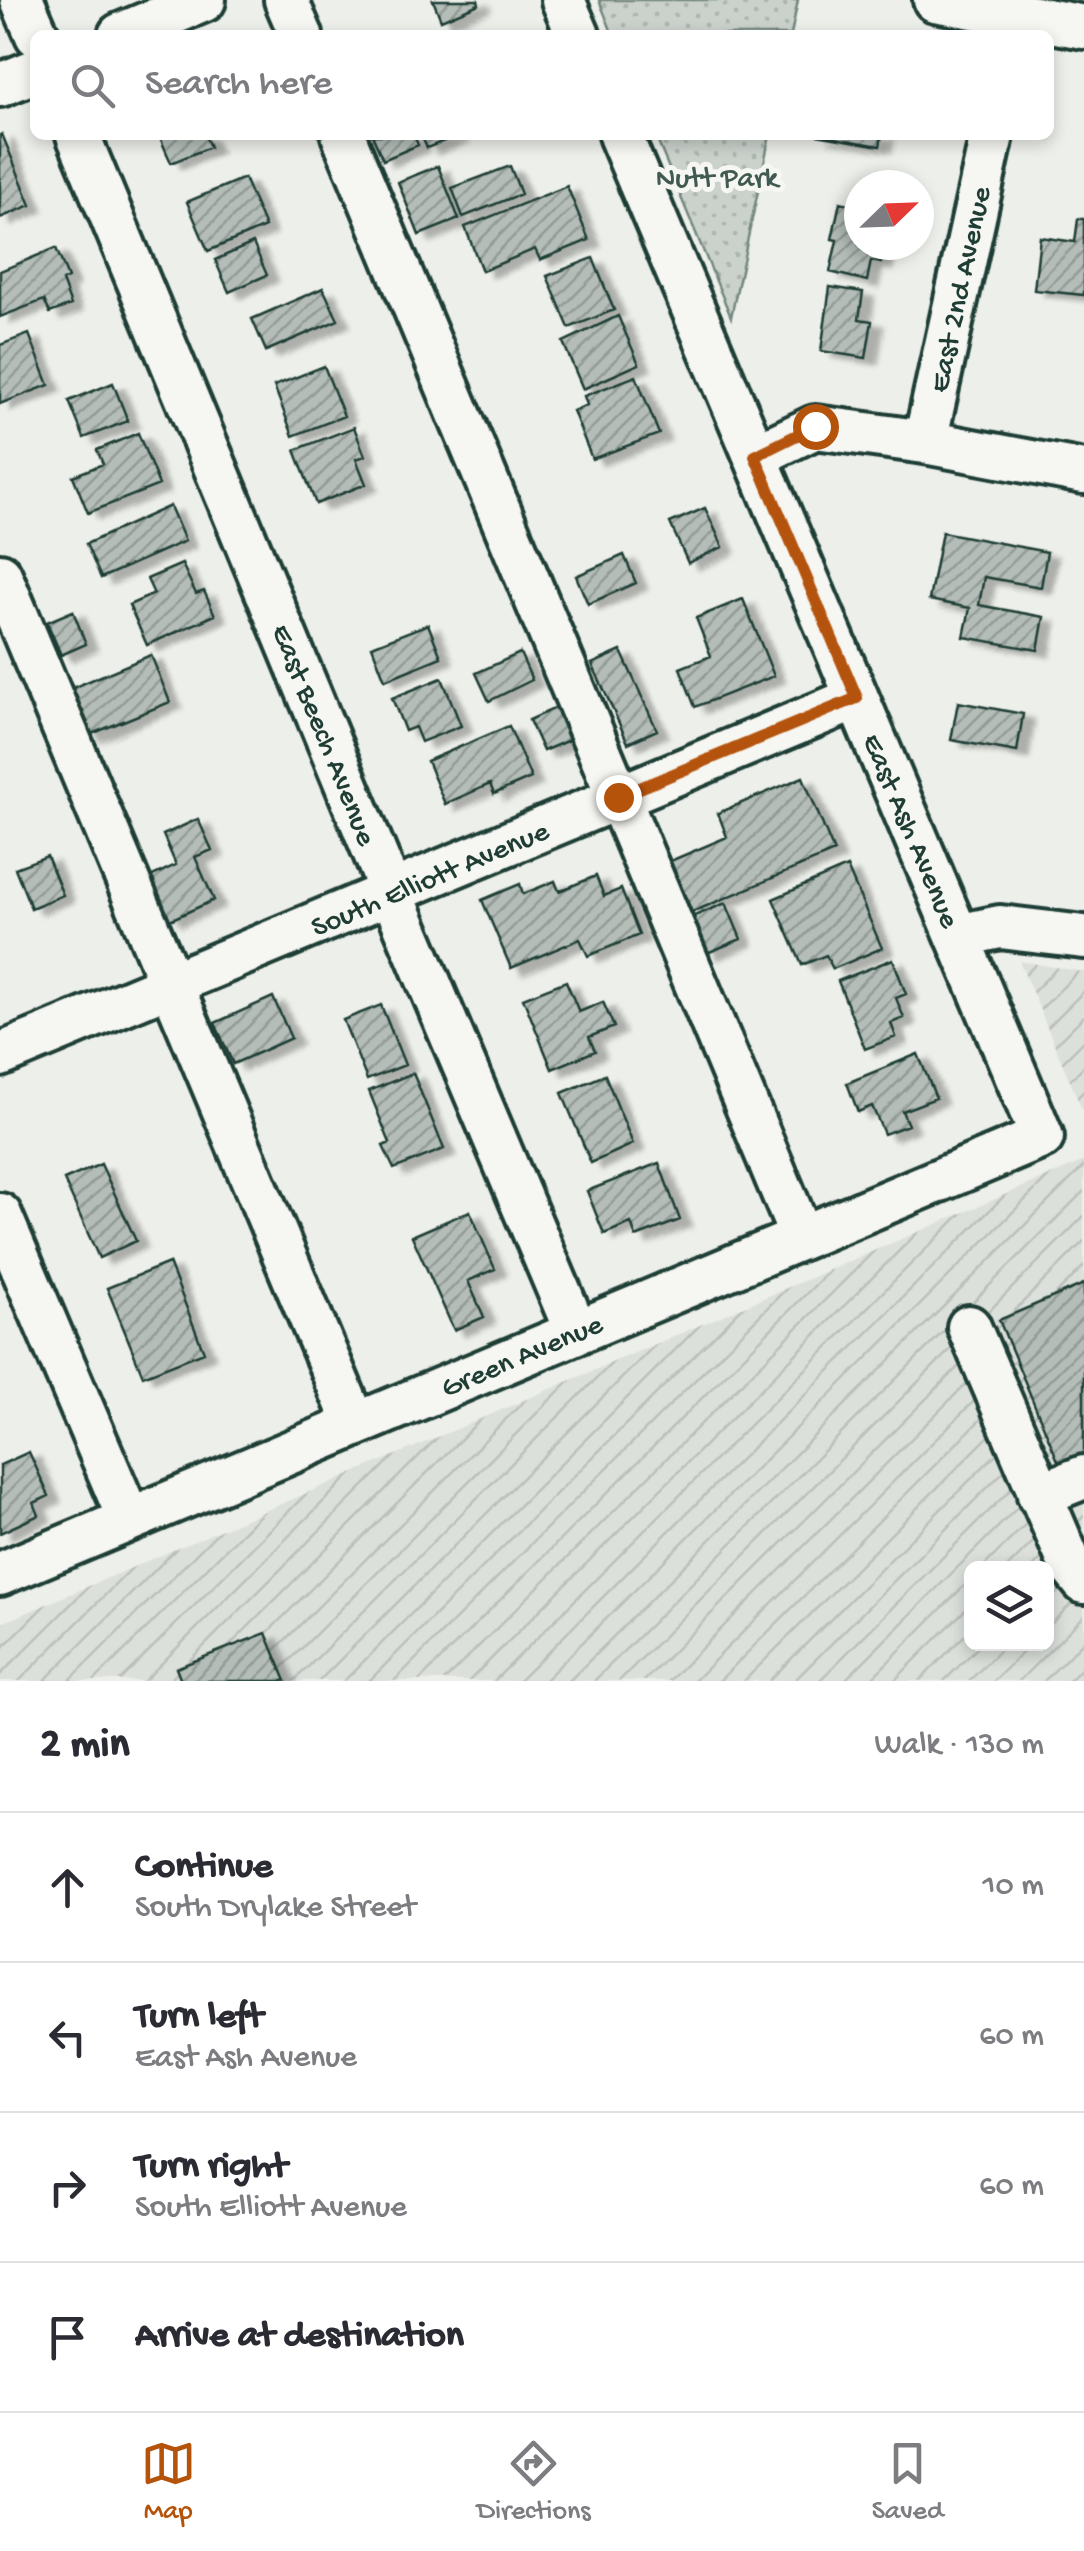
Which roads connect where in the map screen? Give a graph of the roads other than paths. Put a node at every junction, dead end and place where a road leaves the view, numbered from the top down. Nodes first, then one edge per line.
1 (22, 0) edge
2 (204, 0) edge
3 (286, 0) edge
4 (563, 0) edge
5 (935, 0) edge
6 (1018, 17) edge
7 (1084, 26) edge
8 (34, 30) edge
9 (132, 30) edge
10 (299, 30) edge
11 (576, 30) edge
12 (30, 72) edge
13 (0, 85) edge
14 (80, 140) edge
15 (344, 140) edge
16 (622, 140) edge
17 (991, 140) edge
18 (925, 442) junction
19 (755, 456) junction
20 (1084, 472) edge
21 (0, 575) edge
22 (857, 698) junction
23 (618, 797) junction
24 (391, 892) junction
25 (957, 936) junction
26 (1084, 938) edge
27 (171, 984) junction
28 (0, 1056) edge
29 (1042, 1137) joint
30 (0, 1214) edge
31 (801, 1236) junction
32 (969, 1327) dead end
33 (576, 1331) junction
34 (356, 1424) junction
35 (1084, 1476) edge
36 (1039, 1496) junction
37 (129, 1520) junction
38 (0, 1574) edge
39 (1084, 1582) edge

1 - 8 street
2 - 9 street
3 - 10 street
4 - 11 street
5 - 6 street
6 - 7 street
12 - 13 street
14 - 24 street, East Beech Avenue
15 - 23 street
16 - 19 street, East Ash Avenue
17 - 18 street, East 2nd Avenue
18 - 19 street
18 - 20 street
19 - 22 street, East Ash Avenue
21 - 27 street
22 - 23 street, South Elliott Avenue
22 - 25 street, East Ash Avenue
23 - 24 street, South Elliott Avenue
23 - 31 street
24 - 27 street, South Elliott Avenue
24 - 33 street, East Beech Avenue
25 - 26 street
25 - 29 street, East Ash Avenue
27 - 28 street, South Elliott Avenue
27 - 34 street
29 - 31 street, Green Avenue
30 - 37 street
31 - 33 street, Green Avenue
32 - 36 street
33 - 34 street, Green Avenue
34 - 37 street, Green Avenue
35 - 36 street
36 - 39 street
37 - 38 street, Green Avenue

